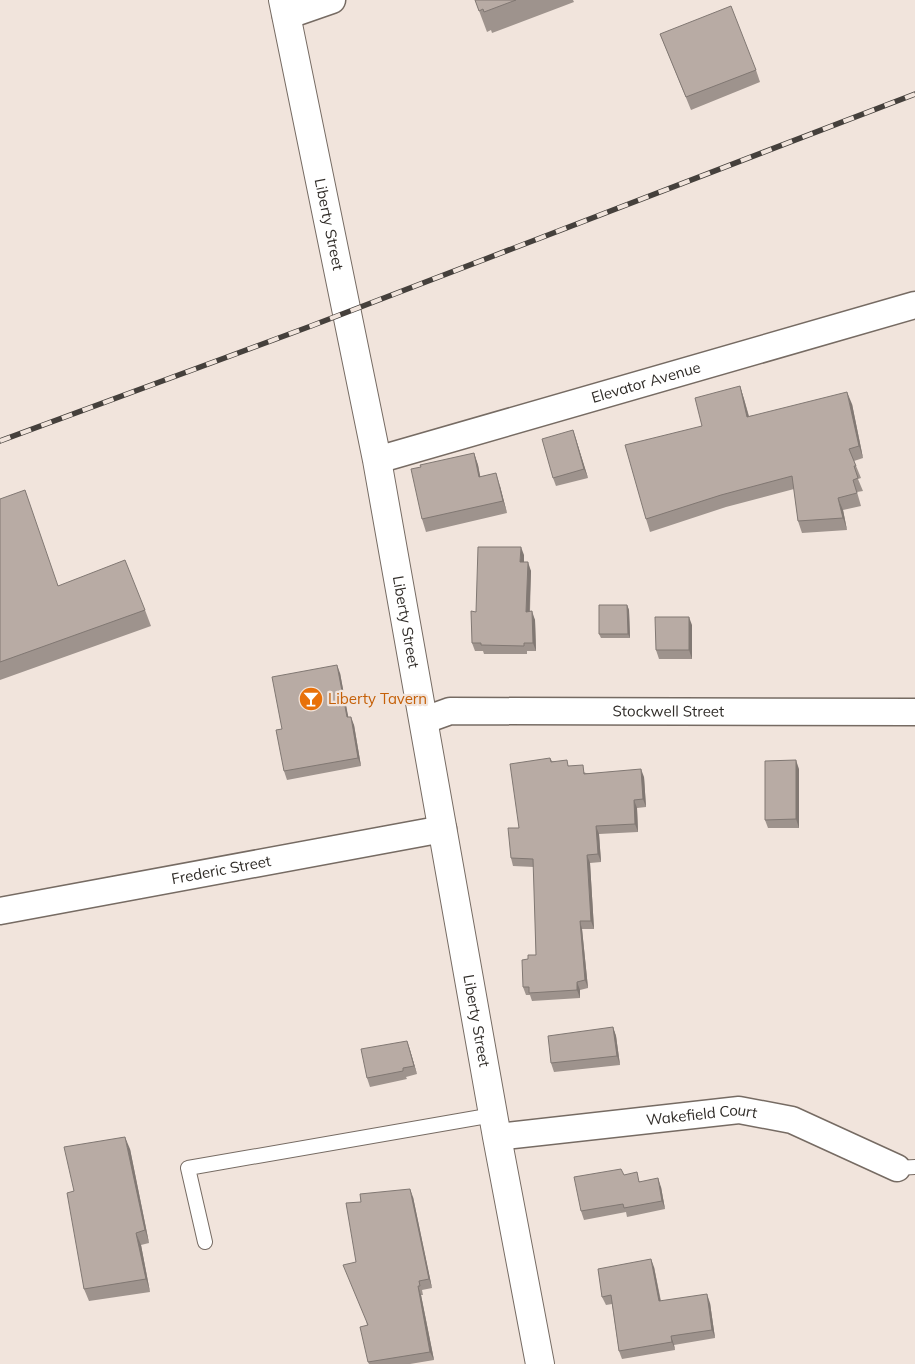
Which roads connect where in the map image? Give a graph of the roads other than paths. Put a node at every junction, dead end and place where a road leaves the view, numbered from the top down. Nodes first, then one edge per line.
1 (332, 0) edge
2 (284, 8) edge
3 (915, 305) edge
4 (377, 460) junction
5 (915, 712) edge
6 (425, 720) junction
7 (443, 829) junction
8 (0, 911) edge
9 (495, 1126) junction
10 (906, 1168) edge
11 (205, 1242) dead end
12 (540, 1364) edge

1 - 2 street
2 - 4 street, Liberty Street
3 - 4 street, Elevator Avenue
4 - 6 street, Liberty Street
5 - 6 street, Stockwell Street
6 - 7 street, Liberty Street
7 - 8 street, Frederic Street
7 - 9 street, Liberty Street
9 - 10 street, Wakefield Court
9 - 11 lane
9 - 12 street, Liberty Street

